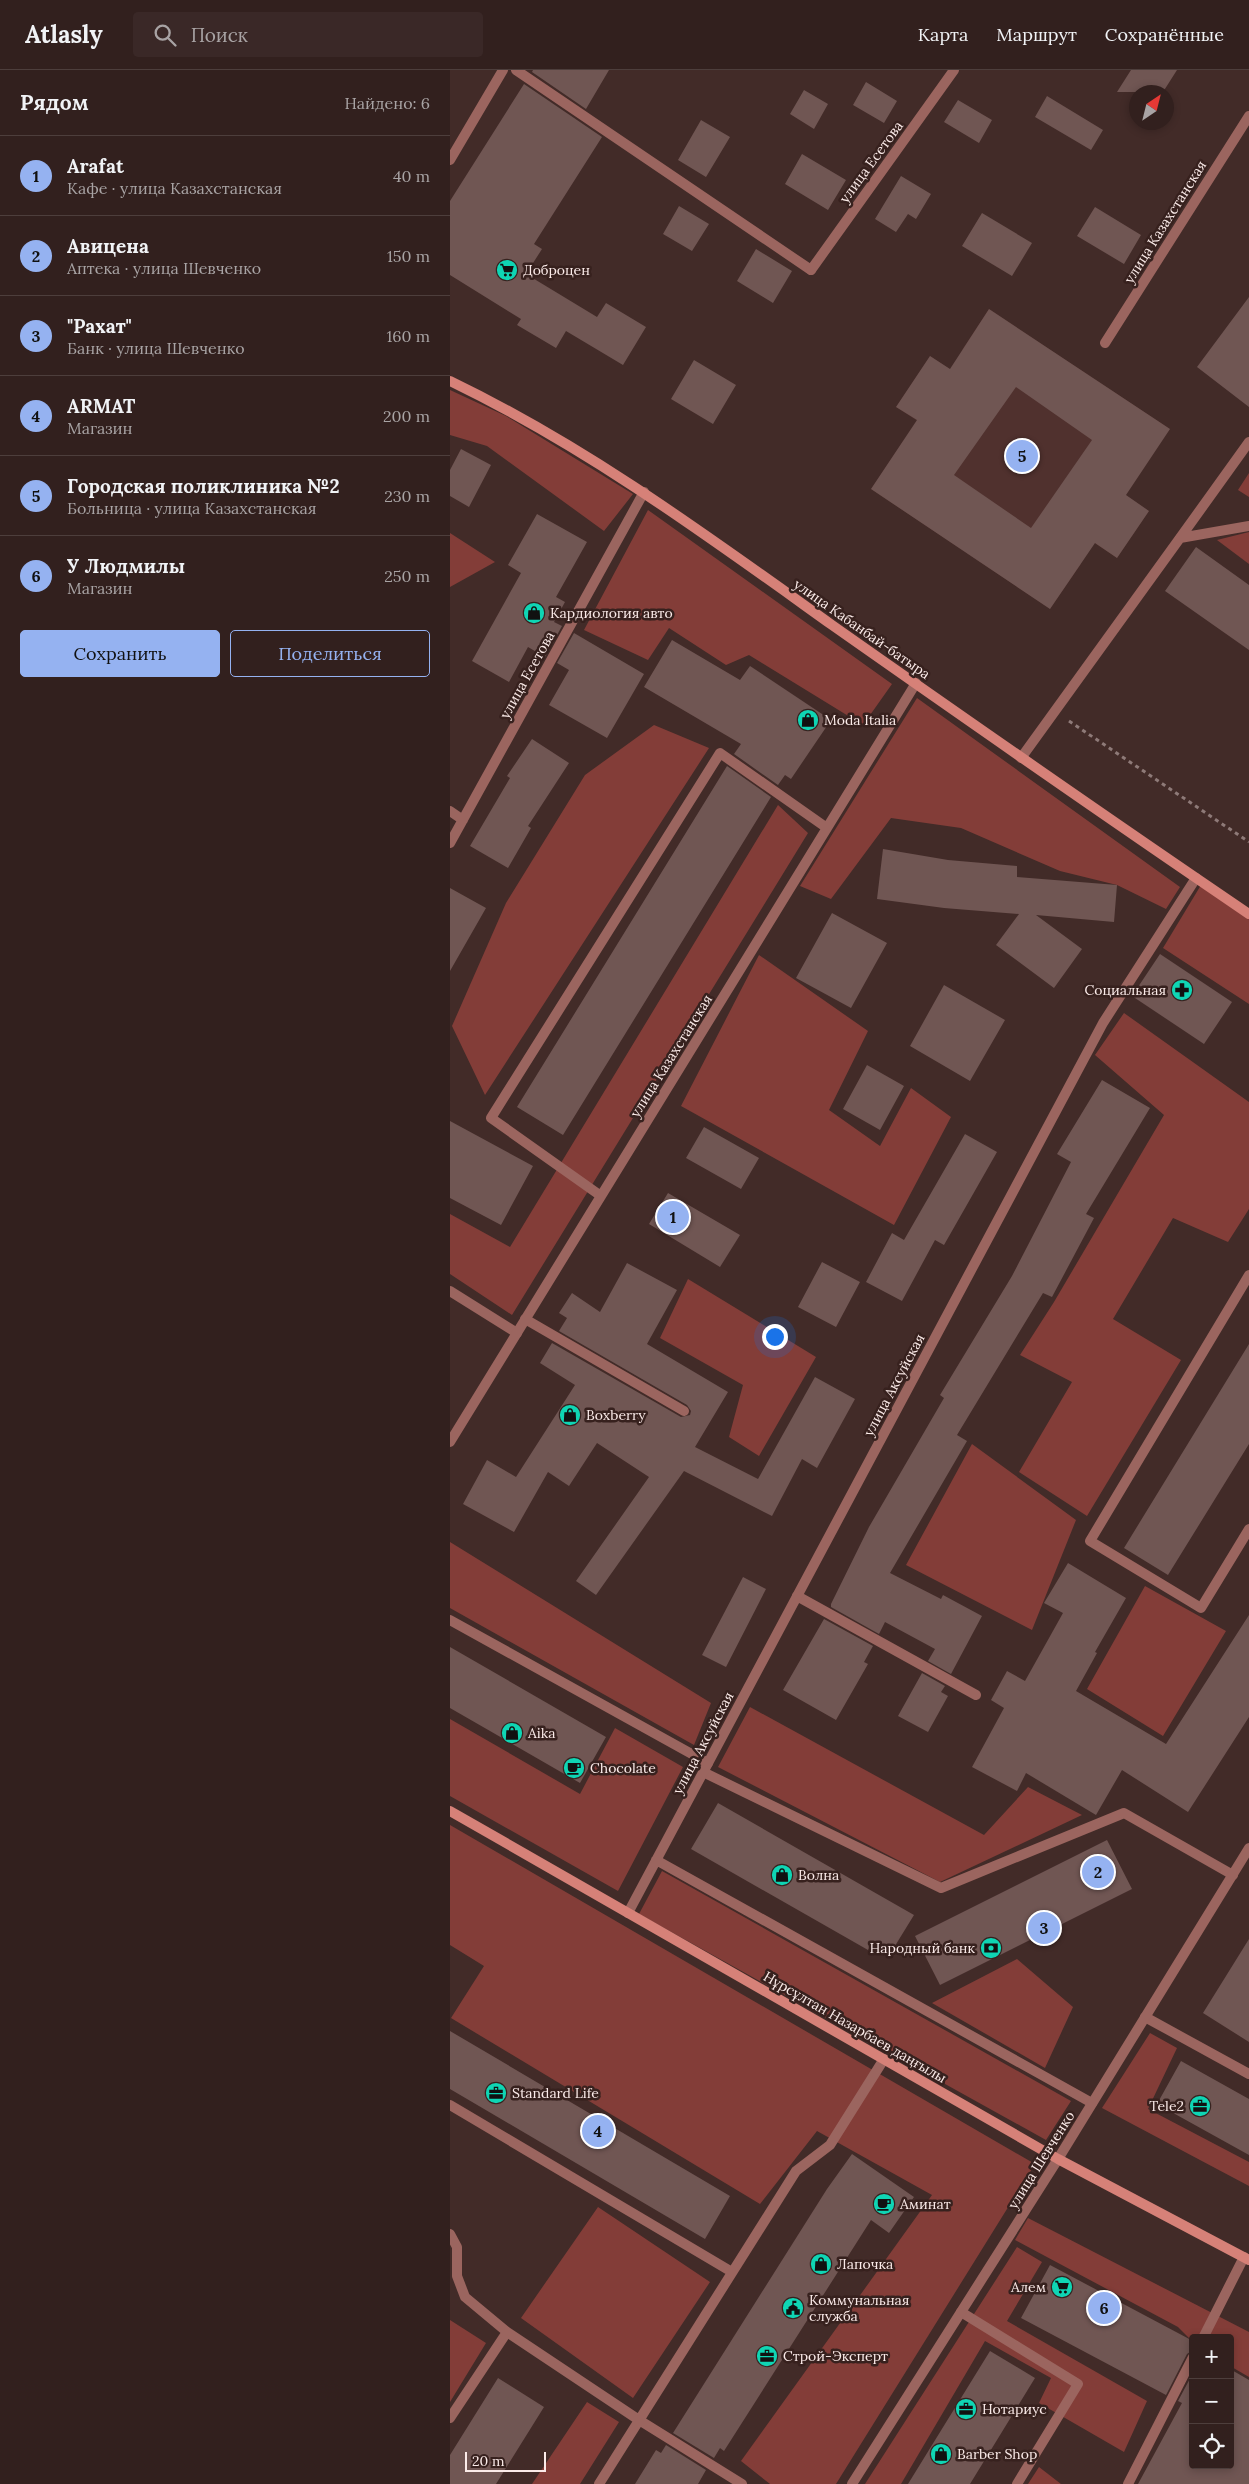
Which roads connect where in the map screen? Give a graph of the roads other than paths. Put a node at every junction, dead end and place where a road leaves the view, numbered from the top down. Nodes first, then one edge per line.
1 (503, 70) edge
2 (516, 70) edge
3 (954, 70) edge
4 (1249, 116) edge
5 (450, 160) edge
6 (1105, 343) dead end
7 (450, 381) edge
8 (1249, 442) edge
9 (644, 492) junction
10 (1249, 526) edge
11 (1180, 538) junction
12 (916, 684) junction
13 (1021, 758) junction
14 (450, 811) edge
15 (463, 820) junction
16 (827, 828) junction
17 (450, 843) edge
18 (1196, 878) junction
19 (1249, 914) edge
20 (601, 1196) junction
21 (1249, 1275) edge
22 (450, 1291) edge
23 (525, 1319) junction
24 (517, 1333) junction
25 (684, 1411) dead end
26 (450, 1442) edge
27 (1249, 1529) edge
28 (797, 1596) junction
29 (450, 1620) edge
30 (976, 1695) dead end
31 (706, 1767) junction
32 (450, 1811) edge
33 (1249, 1848) edge
34 (656, 1860) junction
35 (1233, 1875) junction
36 (628, 1913) junction
37 (1145, 2018) junction
38 (884, 2059) junction
39 (1249, 2074) edge
40 (1092, 2103) junction
41 (450, 2105) edge
42 (1058, 2159) junction
43 (450, 2234) edge
44 (1246, 2259) edge
45 (732, 2272) junction
46 (961, 2312) junction
47 (507, 2332) junction
48 (1205, 2334) edge
49 (1189, 2365) edge
50 (450, 2418) edge
51 (639, 2420) junction
52 (599, 2484) edge
53 (742, 2484) edge
54 (852, 2484) edge
55 (1017, 2484) edge
56 (1128, 2484) edge

1 - 5 street
2 - 3 street, улица Есетова
4 - 6 street, улица Казахстанская
7 - 9 main road, улица Кабанбай-батыра
8 - 11 street
9 - 12 main road, улица Кабанбай-батыра
9 - 15 street, улица Есетова
10 - 11 street
11 - 13 street
12 - 13 main road, улица Кабанбай-батыра
12 - 16 street, улица Казахстанская
13 - 18 main road, улица Кабанбай-батыра
14 - 15 street
15 - 17 street, улица Есетова
16 - 20 street, улица Казахстанская
16 - 20 street
18 - 19 main road, улица Кабанбай-батыра
18 - 28 street, улица Аксуйская
20 - 23 street, улица Казахстанская
21 - 27 street
22 - 24 street
23 - 24 street, улица Казахстанская
23 - 25 street
24 - 26 street, улица Казахстанская
28 - 30 street
28 - 31 street, улица Аксуйская
29 - 31 street
31 - 34 street, улица Аксуйская
31 - 35 street
32 - 36 main road, Нұрсұлтан Назарбаев даңғылы
33 - 35 street, улица Шевченко
34 - 36 street, улица Аксуйская
34 - 40 street
35 - 37 street, улица Шевченко
36 - 38 main road, Нұрсұлтан Назарбаев даңғылы
37 - 39 street
37 - 40 street, улица Шевченко
38 - 42 main road, Нұрсұлтан Назарбаев даңғылы
38 - 45 street
40 - 42 street, улица Шевченко
41 - 45 street
42 - 44 main road, Нұрсұлтан Назарбаев даңғылы
42 - 46 street, улица Шевченко
43 - 47 street
44 - 48 street
45 - 51 street
46 - 54 street, улица Шевченко
46 - 55 street
47 - 50 street
47 - 51 street
49 - 56 street
51 - 52 street
51 - 53 street

